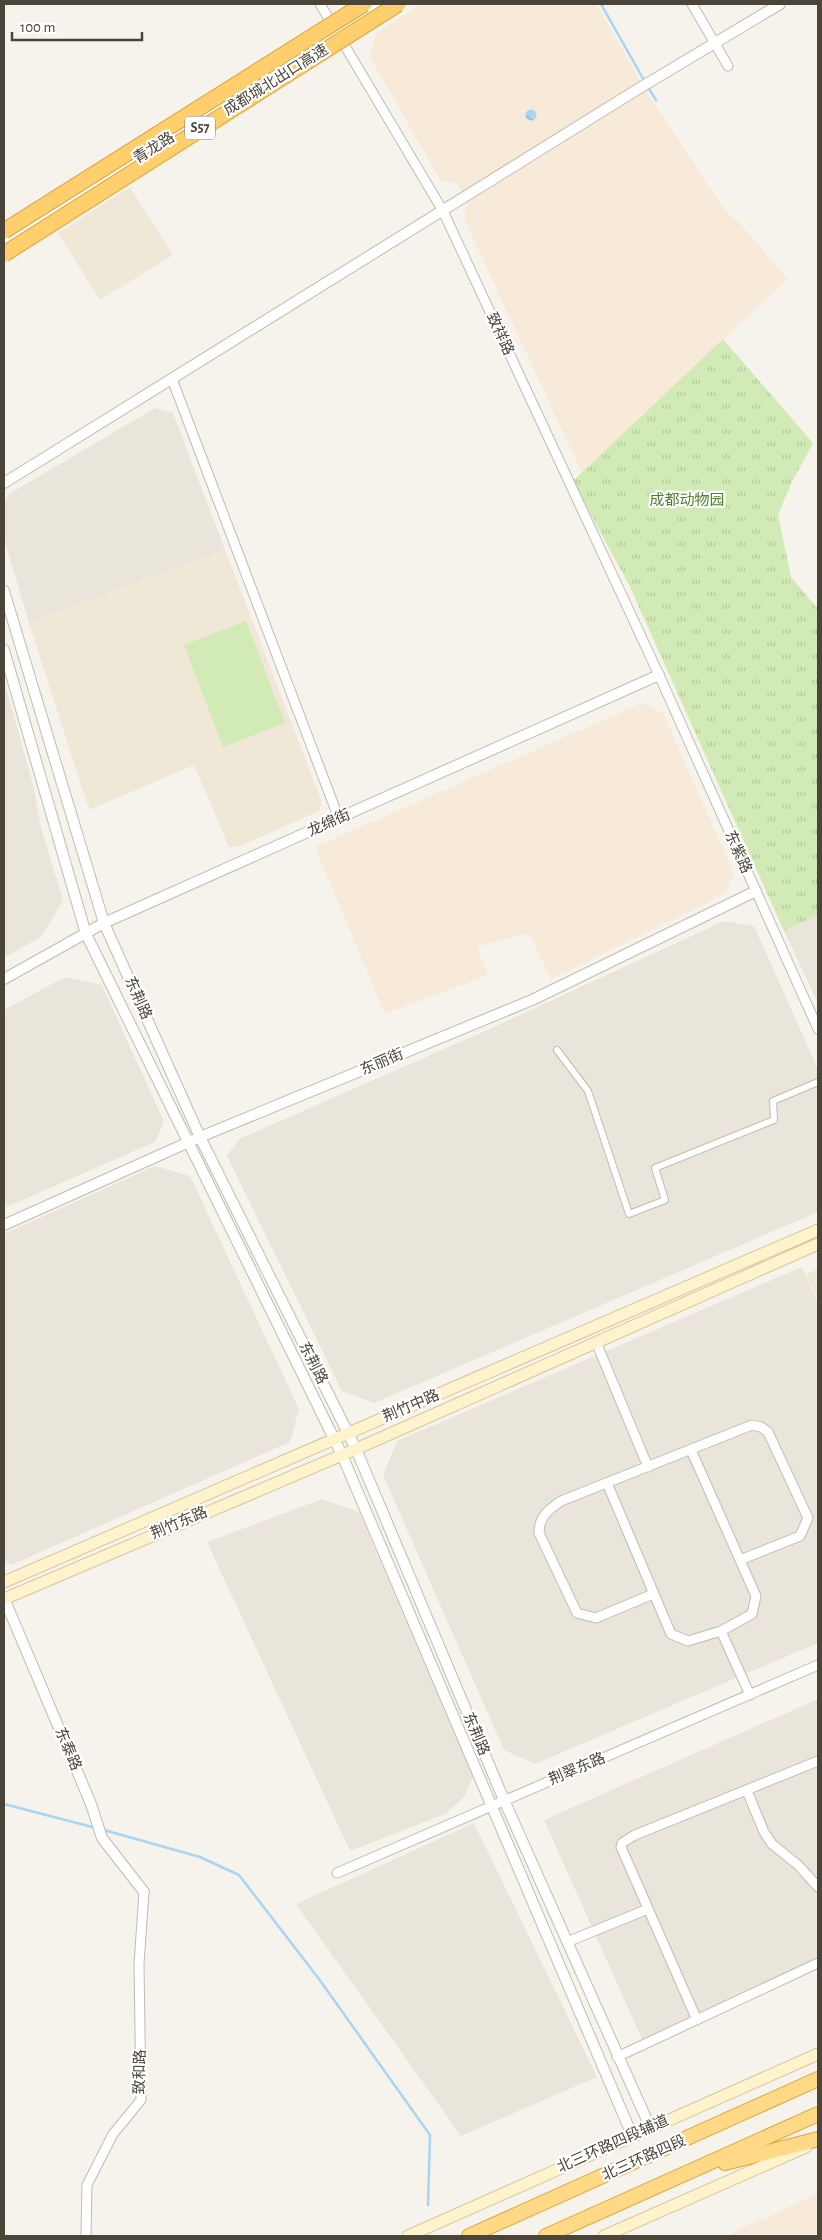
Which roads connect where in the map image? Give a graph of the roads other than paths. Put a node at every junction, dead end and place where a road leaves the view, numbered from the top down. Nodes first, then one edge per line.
1 (320, 4) edge
2 (364, 4) edge
3 (380, 4) edge
4 (398, 4) edge
5 (692, 4) edge
6 (780, 4) edge
7 (336, 32) junction
8 (714, 43) junction
9 (728, 66) dead end
10 (443, 210) junction
11 (4, 231) edge
12 (4, 243) edge
13 (4, 254) edge
14 (172, 379) junction
15 (4, 483) edge
16 (4, 590) edge
17 (4, 650) edge
18 (659, 675) junction
19 (339, 819) junction
20 (756, 891) junction
21 (104, 923) junction
22 (86, 934) junction
23 (4, 979) edge
24 (818, 1029) edge
25 (556, 1050) dead end
26 (818, 1082) edge
27 (200, 1137) junction
28 (189, 1142) junction
29 (4, 1225) edge
30 (818, 1230) edge
31 (818, 1244) edge
32 (596, 1342) junction
33 (348, 1433) junction
34 (334, 1439) junction
35 (356, 1449) junction
36 (691, 1450) junction
37 (342, 1455) junction
38 (648, 1467) junction
39 (607, 1484) junction
40 (740, 1560) junction
41 (4, 1582) edge
42 (653, 1594) junction
43 (4, 1599) edge
44 (721, 1631) junction
45 (818, 1665) edge
46 (750, 1695) junction
47 (818, 1761) edge
48 (747, 1791) junction
49 (504, 1800) junction
50 (492, 1806) junction
51 (337, 1873) dead end
52 (818, 1888) edge
53 (144, 1892) joint
54 (648, 1909) junction
55 (566, 1942) junction
56 (818, 1963) edge
57 (697, 2020) junction
58 (818, 2054) edge
59 (617, 2057) junction
60 (818, 2079) edge
61 (818, 2114) edge
62 (650, 2127) junction
63 (632, 2135) junction
64 (818, 2140) edge
65 (691, 2171) junction
66 (86, 2236) edge
67 (408, 2236) edge
68 (469, 2236) edge
69 (546, 2236) edge
70 (604, 2236) edge

1 - 7 street, 致祥路
2 - 11 highway, 成都城北出口高速 / S57, bridge
3 - 7 street, 青龙路
4 - 13 highway, 成都城北出口高速 / S57, bridge
5 - 8 street
6 - 8 street
7 - 10 street, 致祥路
7 - 12 street, 青龙路
8 - 9 street
8 - 10 street
10 - 14 street
10 - 18 street, 致祥路
14 - 15 street
14 - 19 street
16 - 21 street, 东荆路
17 - 22 street, 东荆路
18 - 19 street, 龙绵街
18 - 20 street, 东紫路
19 - 21 street, 龙绵街
20 - 24 street, 东紫路
20 - 27 street, 东丽街
21 - 22 street, 龙绵街
21 - 27 street, 东荆路
22 - 23 street, 龙绵街
22 - 28 street, 东荆路
25 - 26 street
27 - 28 street, 东丽街
27 - 33 street, 东荆路
28 - 29 street, 东丽街
28 - 34 street, 东荆路
30 - 33 main road, 荆竹中路
31 - 32 main road, 荆竹中路
32 - 35 main road, 荆竹中路
32 - 38 street
33 - 34 main road, 荆竹中路
33 - 35 street, 东荆路
34 - 37 street, 东荆路
34 - 41 main road, 荆竹中路
35 - 37 main road, 荆竹东路
35 - 49 street, 东荆路
36 - 38 street
36 - 40 street
36 - 40 street
37 - 43 main road, 荆竹东路
37 - 50 street, 东荆路
38 - 39 street
39 - 42 street
39 - 42 street
40 - 44 street
42 - 44 street
43 - 53 street, 东泰路
44 - 46 street
45 - 46 street, 荆翠东路
46 - 49 street, 荆翠东路
47 - 48 street
48 - 52 street
48 - 54 street
49 - 50 street, 荆翠东路
49 - 55 street, 东荆路
50 - 51 street, 荆翠东路
50 - 63 street, 东荆路
53 - 66 street, 致和路
54 - 55 street
54 - 57 street
55 - 59 street, 东荆路
56 - 57 street
57 - 59 street
58 - 62 main road, 北三环路四段辅道
59 - 62 street, 东荆路
60 - 68 highway, 北三环路四段
61 - 65 highway, 北三环路四段
62 - 63 main road, 北三环路四段辅道
63 - 67 main road, 北三环路四段辅道
64 - 65 highway
64 - 70 main road
65 - 69 highway, 北三环路四段

